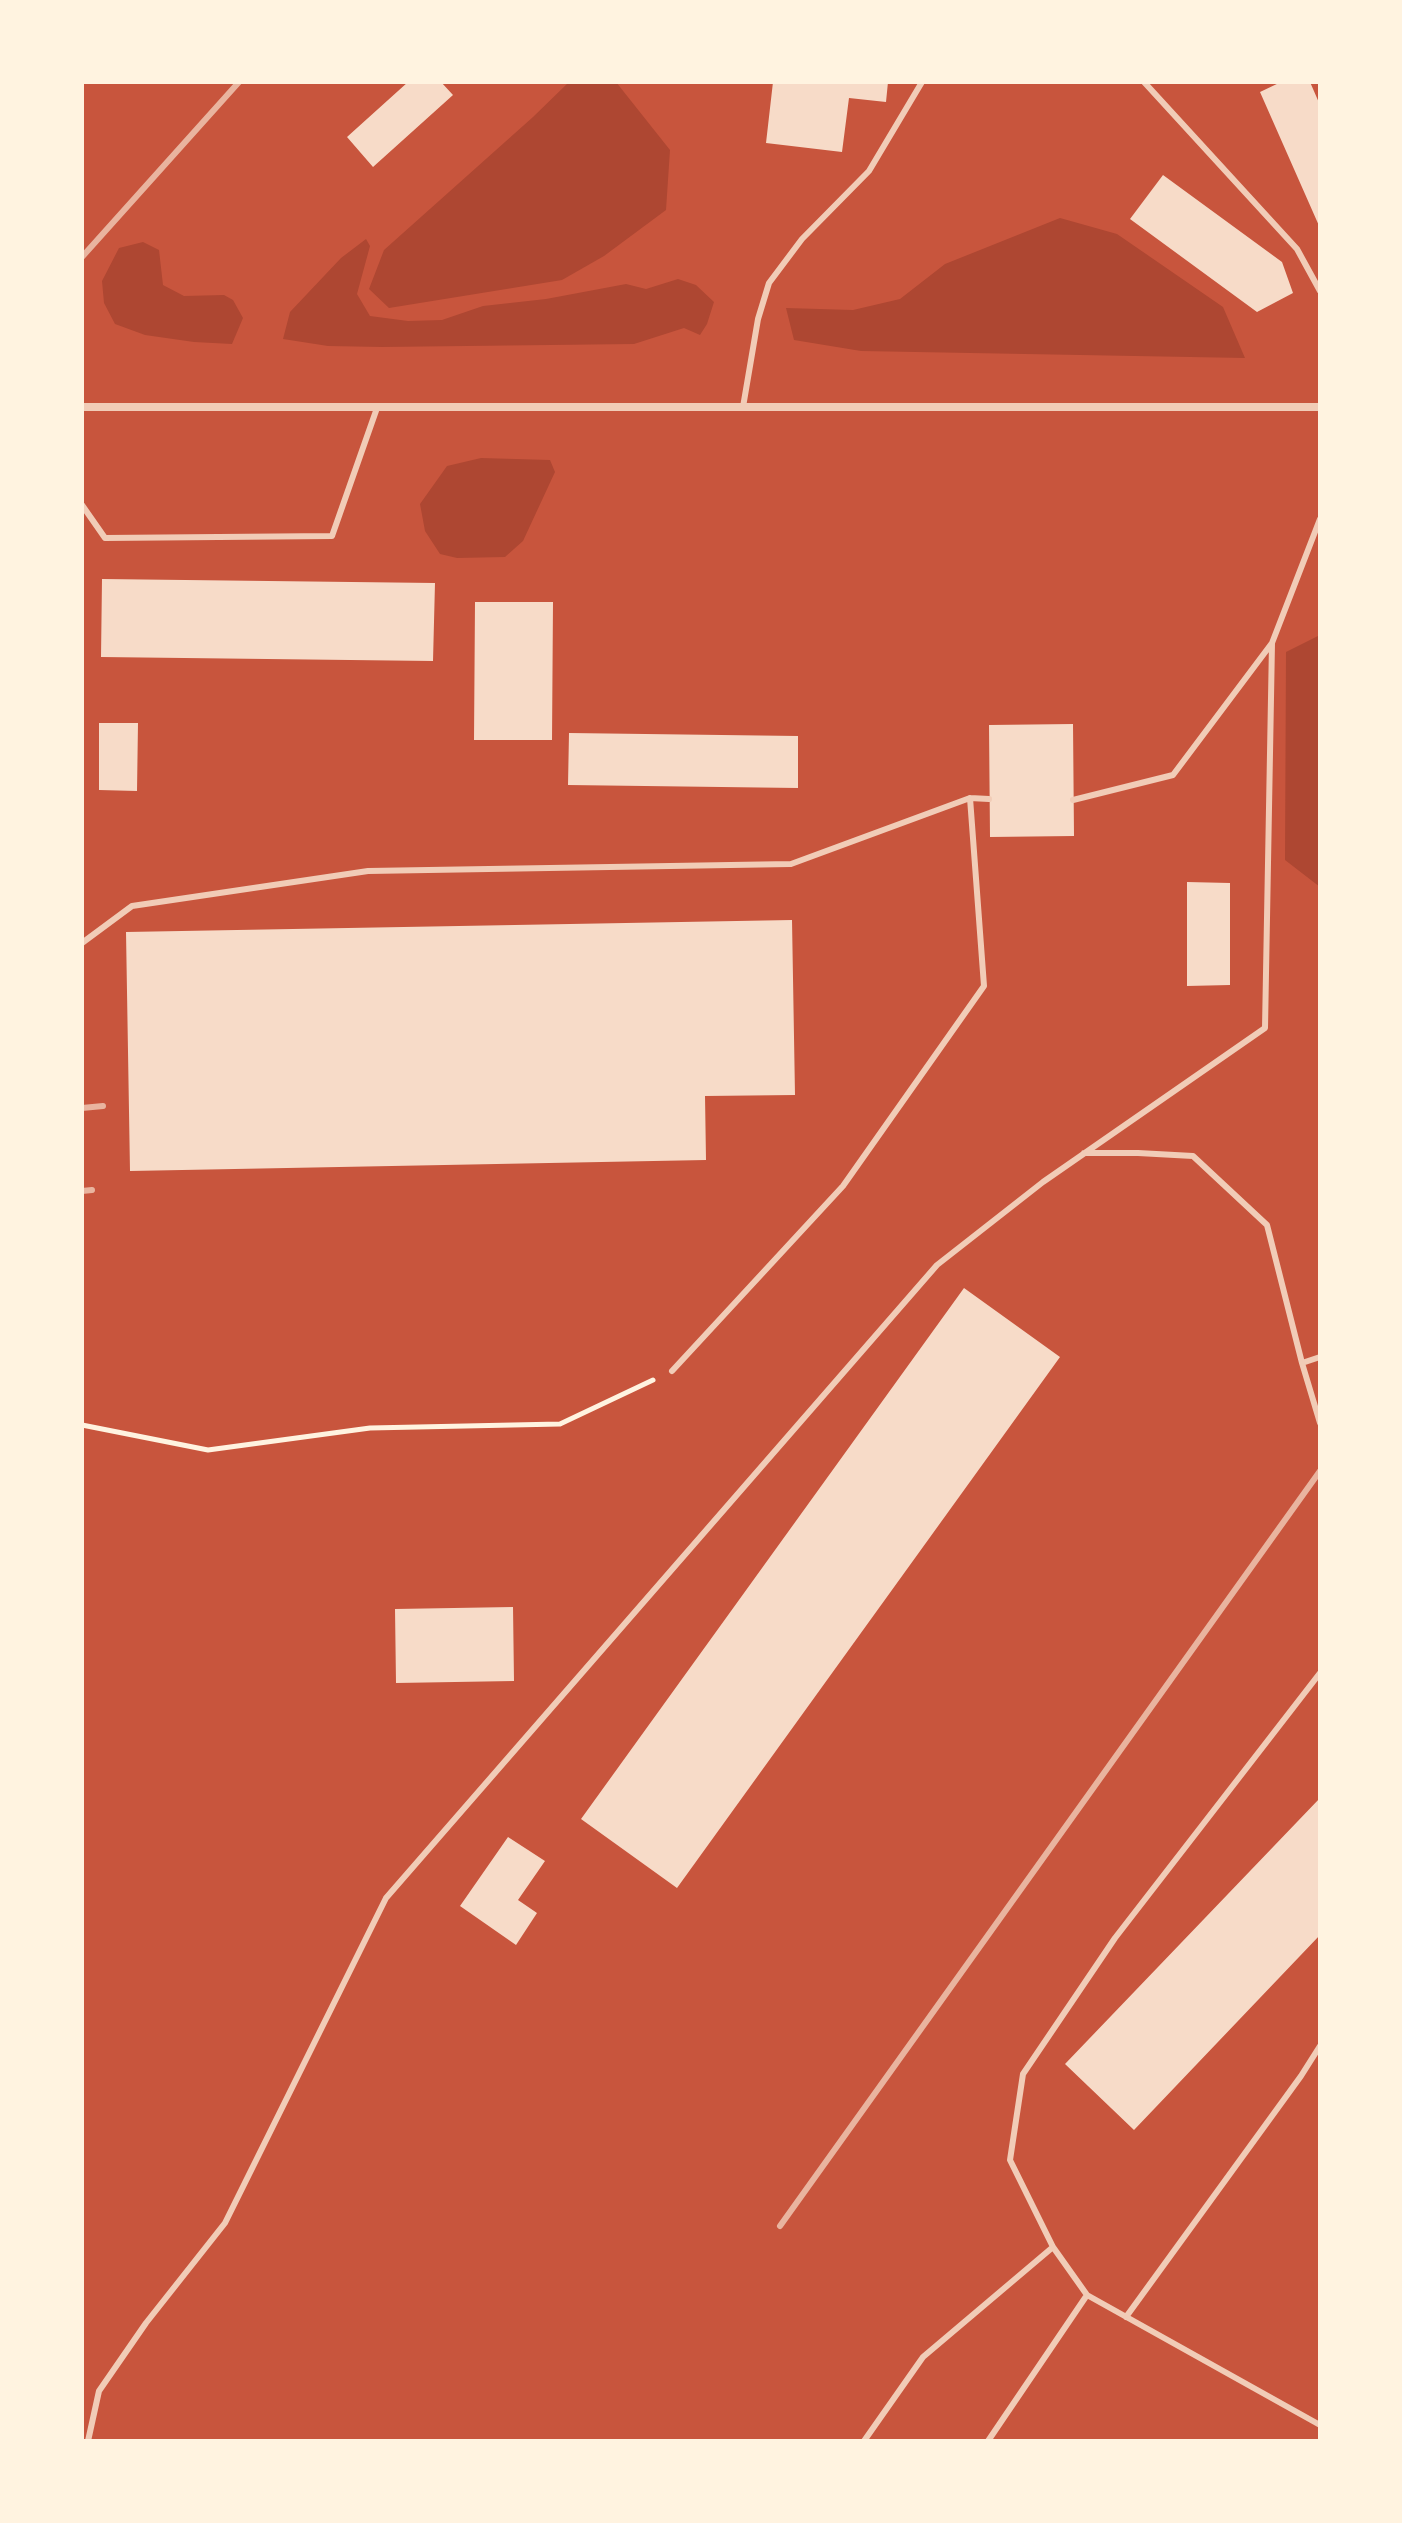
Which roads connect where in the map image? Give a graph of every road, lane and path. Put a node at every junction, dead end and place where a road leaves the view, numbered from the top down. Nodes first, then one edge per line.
1 (922, 82) edge
2 (1144, 82) edge
3 (1320, 291) edge
4 (82, 407) edge
5 (743, 407) junction
6 (1320, 407) edge
7 (377, 408) junction
8 (82, 505) edge
9 (1320, 519) edge
10 (1272, 643) junction
11 (970, 798) junction
12 (989, 799) dead end
13 (1073, 800) dead end
14 (82, 943) edge
15 (1084, 1153) junction
16 (1320, 1357) edge
17 (1302, 1363) junction
18 (672, 1371) joint
19 (1320, 1423) edge
20 (82, 1425) edge
21 (1320, 1673) edge
22 (1320, 2046) edge
23 (1053, 2247) junction
24 (1087, 2295) junction
25 (1126, 2317) junction
26 (1320, 2425) edge
27 (88, 2441) edge
28 (864, 2441) edge
29 (988, 2441) edge

1 - 5 lane
2 - 3 lane
4 - 7 street
5 - 6 street
5 - 7 street
7 - 8 lane
9 - 10 lane
10 - 13 lane
10 - 15 lane
11 - 12 lane
11 - 14 lane
11 - 18 lane
15 - 17 lane
15 - 27 lane
16 - 17 lane
17 - 19 lane
18 - 20 path
21 - 23 lane
22 - 25 lane
23 - 24 lane
23 - 28 lane
24 - 25 lane
24 - 29 lane
25 - 26 lane

